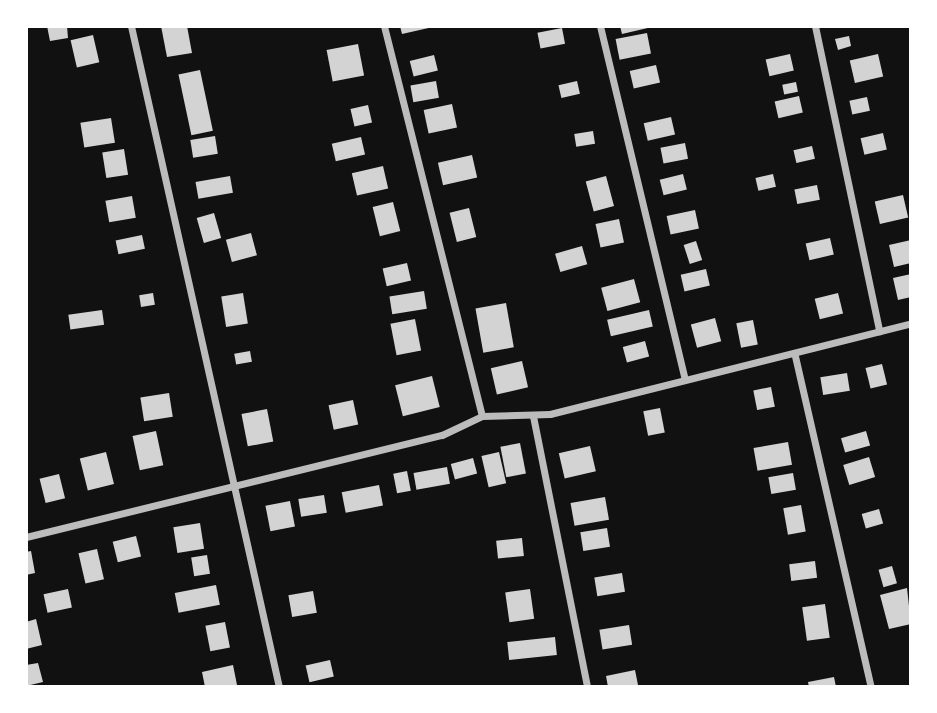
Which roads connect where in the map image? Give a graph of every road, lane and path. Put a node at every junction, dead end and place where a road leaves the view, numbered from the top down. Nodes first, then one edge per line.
1 (131, 26) edge
2 (384, 26) edge
3 (600, 26) edge
4 (815, 26) edge
5 (911, 323) edge
6 (879, 331) junction
7 (795, 356) junction
8 (685, 379) junction
9 (482, 416) junction
10 (533, 416) junction
11 (234, 483) junction
12 (26, 537) edge
13 (279, 687) edge
14 (587, 687) edge
15 (872, 687) edge

1 - 11 street
2 - 9 street
3 - 8 street
4 - 6 street
5 - 6 street
6 - 7 street
7 - 8 street
7 - 15 street
8 - 10 street
9 - 10 street
9 - 11 street
10 - 14 street
11 - 12 street
11 - 13 street

